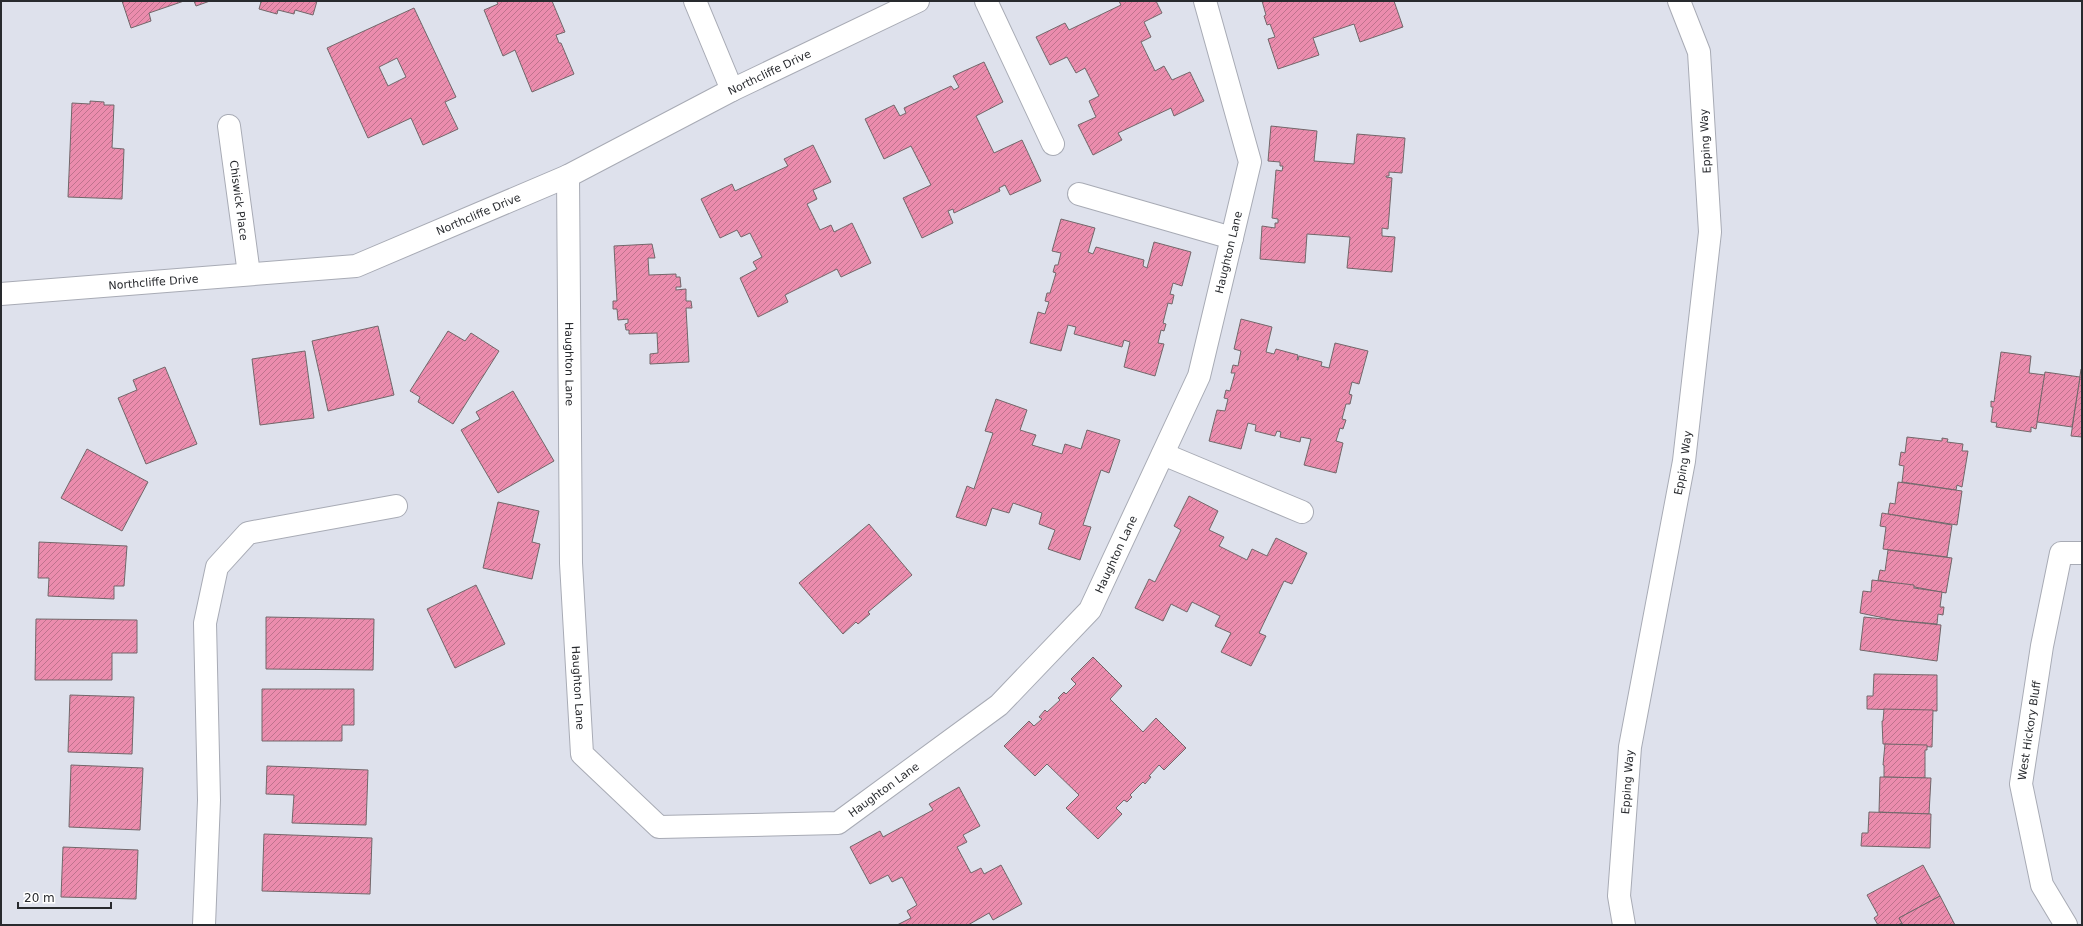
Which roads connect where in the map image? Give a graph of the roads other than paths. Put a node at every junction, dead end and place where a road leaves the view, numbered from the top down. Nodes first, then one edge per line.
1 (695, 1) edge
2 (918, 1) edge
3 (986, 1) edge
4 (1205, 1) edge
5 (1679, 1) edge
6 (732, 90) junction
7 (229, 126) dead end
8 (1053, 144) dead end
9 (568, 176) junction
10 (1078, 194) dead end
11 (1232, 238) junction
12 (248, 274) junction
13 (1, 294) edge
14 (1163, 454) junction
15 (396, 506) dead end
16 (1302, 512) dead end
17 (2082, 554) edge
18 (204, 925) edge
19 (1624, 925) edge
20 (2066, 925) edge

1 - 6 street
2 - 6 street, Northcliffe Drive
3 - 8 street
4 - 11 street, Haughton Lane
5 - 19 street, Epping Way
6 - 9 street, Northcliffe Drive
7 - 12 street, Chiswick Place
9 - 12 street, Northcliffe Drive
9 - 14 street, Haughton Lane
10 - 11 street
11 - 14 street, Haughton Lane
12 - 13 street, Northcliffe Drive
14 - 16 street
15 - 18 street
17 - 20 street, West Hickory Bluff

